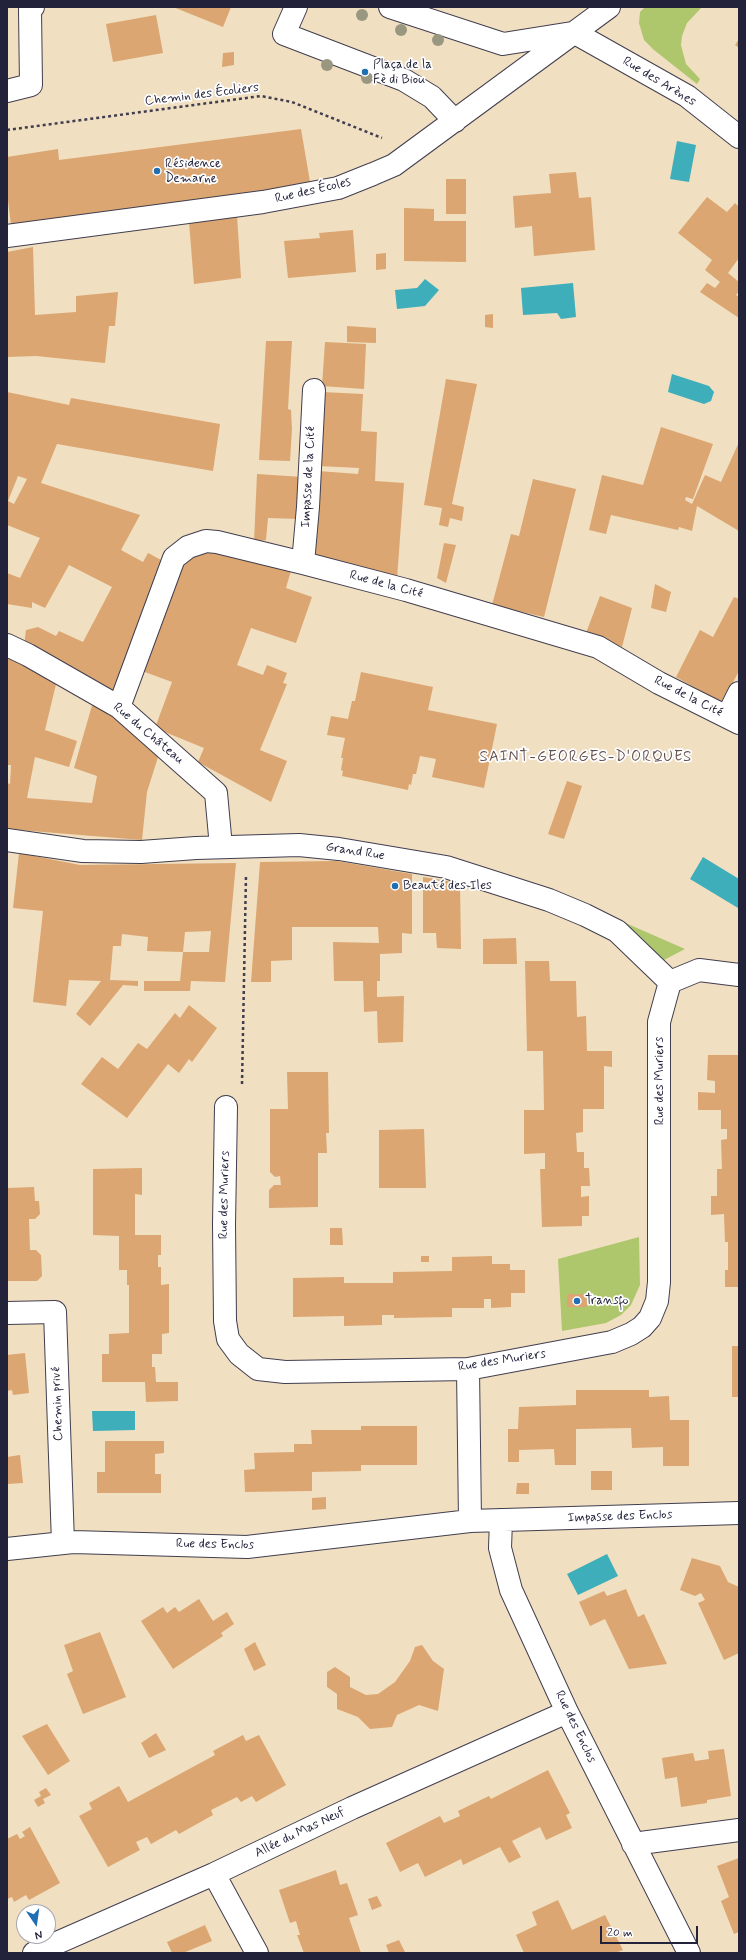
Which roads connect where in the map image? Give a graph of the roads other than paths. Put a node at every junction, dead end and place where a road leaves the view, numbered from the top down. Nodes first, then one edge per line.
1 (33, 7) edge
2 (296, 7) edge
3 (390, 7) edge
4 (609, 7) edge
5 (575, 33) junction
6 (7, 91) edge
7 (455, 121) junction
8 (739, 137) edge
9 (7, 236) edge
10 (314, 390) dead end
11 (303, 563) junction
12 (7, 645) edge
13 (739, 693) edge
14 (119, 707) junction
15 (733, 720) edge
16 (7, 840) edge
17 (221, 847) junction
18 (739, 975) edge
19 (670, 982) junction
20 (226, 1107) road end
21 (7, 1313) edge
22 (468, 1369) junction
23 (739, 1513) edge
24 (501, 1520) junction
25 (470, 1521) junction
26 (63, 1543) junction
27 (7, 1549) edge
28 (567, 1712) junction
29 (739, 1830) edge
30 (633, 1844) junction
31 (214, 1874) junction
32 (34, 1953) edge
33 (257, 1953) edge
34 (689, 1953) edge

1 - 6 street
2 - 7 street
3 - 5 street
4 - 5 street, Rue des Écoles
5 - 7 street, Rue des Écoles
5 - 8 street, Rue des Arènes
7 - 9 street, Rue des Écoles
10 - 11 street, Impasse de la Cité
11 - 14 street, Rue de la Cité
11 - 15 street, Rue de la Cité
12 - 14 street, Rue du Château
13 - 15 street
14 - 17 street, Rue du Château
16 - 17 street, Grand Rue
17 - 19 street, Grand Rue
18 - 19 street
19 - 22 street, Rue des Muriers
20 - 22 street, Rue des Muriers
21 - 26 street, Chemin privé
22 - 25 street
23 - 24 street, Impasse des Enclos
24 - 25 street, Rue des Enclos
24 - 28 street, Rue des Enclos
25 - 26 street, Rue des Enclos
26 - 27 street, Rue des Enclos
28 - 30 street, Rue des Enclos
28 - 31 street, Allée du Mas Neuf
29 - 30 street
30 - 34 street, Rue des Enclos
31 - 32 street, Allée du Mas Neuf
31 - 33 street

